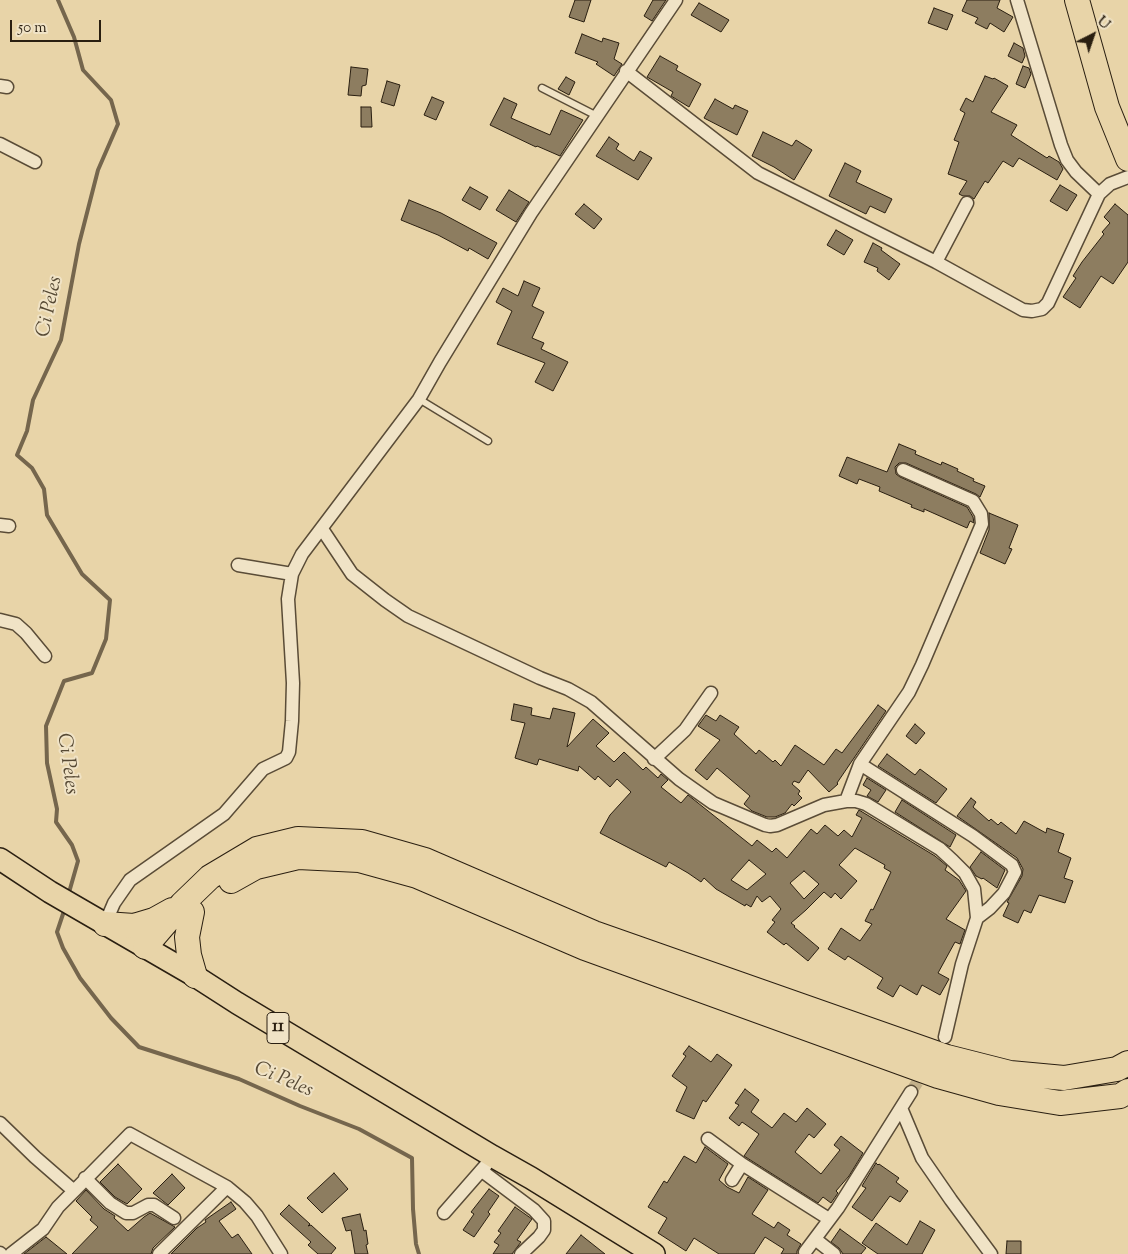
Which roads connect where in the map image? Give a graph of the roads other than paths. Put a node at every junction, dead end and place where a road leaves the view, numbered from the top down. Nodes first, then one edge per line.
1 (676, 0) edge
2 (1017, 0) edge
3 (1077, 0) edge
4 (1090, 0) edge
5 (626, 71) junction
6 (542, 88) dead end
7 (597, 116) junction
8 (1128, 120) edge
9 (0, 144) edge
10 (1128, 159) edge
11 (35, 162) dead end
12 (1128, 177) edge
13 (1099, 194) junction
14 (967, 203) dead end
15 (936, 262) junction
16 (419, 399) junction
17 (488, 442) dead end
18 (903, 470) dead end
19 (322, 529) junction
20 (238, 565) dead end
21 (292, 574) junction
22 (0, 620) edge
23 (45, 656) dead end
24 (711, 693) dead end
25 (654, 758) junction
26 (860, 764) junction
27 (846, 801) junction
28 (0, 859) edge
29 (187, 908) junction
30 (977, 918) junction
31 (105, 924) junction
32 (152, 951) junction
33 (196, 976) junction
34 (945, 1037) dead end
35 (1128, 1063) edge
36 (911, 1092) tunnel mouth
37 (1125, 1094) edge
38 (901, 1108) junction
39 (0, 1123) edge
40 (708, 1139) dead end
41 (487, 1164) junction
42 (742, 1164) junction
43 (85, 1178) junction
44 (732, 1180) dead end
45 (227, 1187) junction
46 (74, 1191) junction
47 (444, 1213) dead end
48 (174, 1218) dead end
49 (829, 1219) junction
50 (815, 1239) junction
51 (806, 1252) dead end
52 (11, 1254) edge
53 (159, 1254) edge
54 (281, 1254) edge
55 (522, 1254) edge
56 (654, 1254) edge
57 (834, 1254) edge
58 (991, 1254) edge

1 - 5 street
2 - 13 street
3 - 10 highway
4 - 8 highway
5 - 7 street
5 - 15 street
6 - 7 lane
7 - 16 street
9 - 11 street
12 - 13 street
13 - 15 street
14 - 15 street
16 - 17 lane
16 - 19 street
18 - 26 street
19 - 21 street
19 - 25 street
20 - 21 street
21 - 31 street
22 - 23 street
24 - 25 street
25 - 27 street
26 - 27 street
26 - 30 street
27 - 30 street
28 - 31 highway, 11
29 - 31 highway
29 - 32 highway
29 - 33 highway
29 - 35 highway
29 - 37 highway
30 - 34 street
31 - 32 highway, 11
32 - 33 highway, 11
33 - 41 highway, 11
36 - 38 street
38 - 49 street
38 - 58 street
39 - 46 street
40 - 42 street
41 - 47 street
41 - 55 street
41 - 56 highway, 11
42 - 44 street
42 - 49 street
43 - 45 street
43 - 46 street
43 - 48 street
45 - 53 street
45 - 54 street
46 - 52 street
49 - 50 street
50 - 51 street
50 - 57 street

